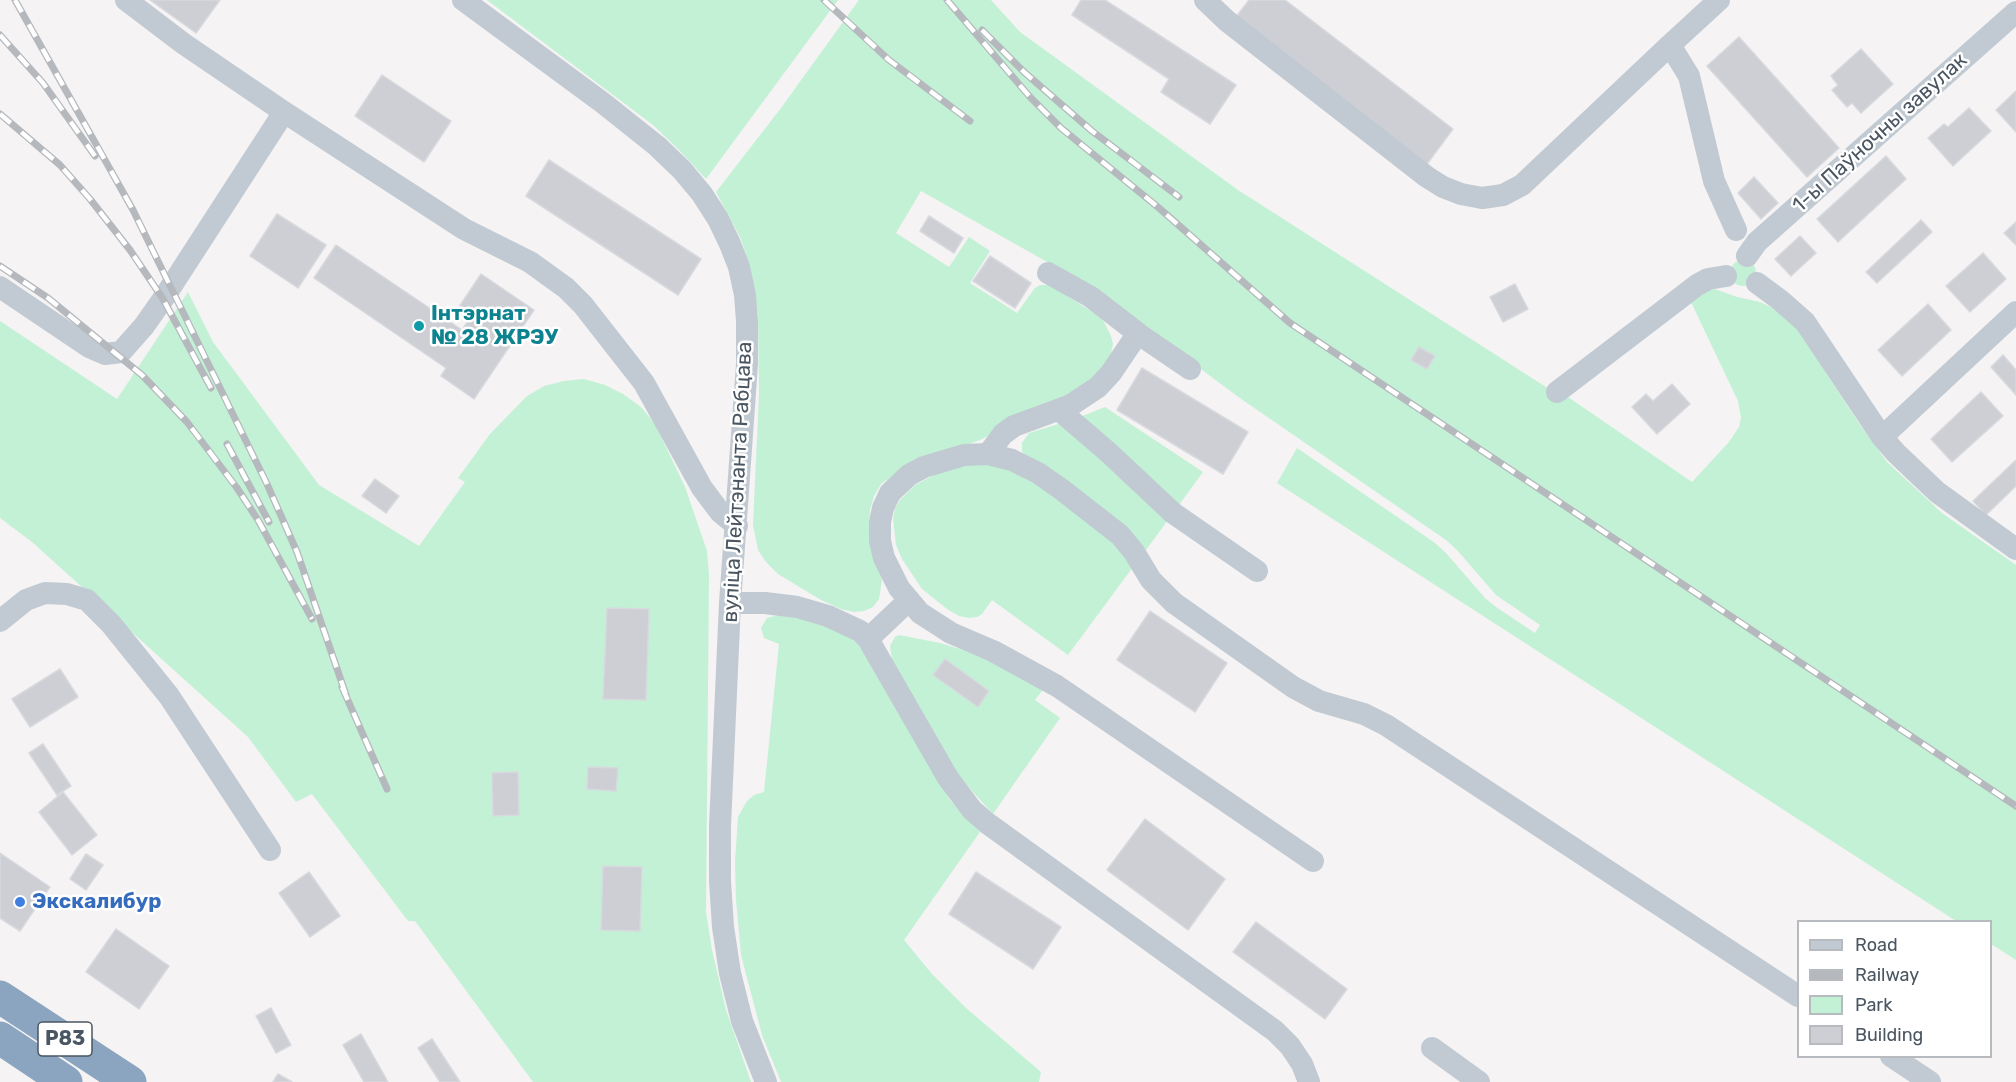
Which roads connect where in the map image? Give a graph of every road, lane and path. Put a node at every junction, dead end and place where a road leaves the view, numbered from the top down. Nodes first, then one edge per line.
1 (126, 0) edge
2 (463, 0) edge
3 (1205, 0) edge
4 (1713, 4) edge
5 (2016, 12) edge
6 (1670, 45) junction
7 (284, 112) junction
8 (1736, 230) dead end
9 (1747, 256) junction
10 (1048, 273) dead end
11 (1726, 276) junction
12 (1757, 283) junction
13 (0, 287) edge
14 (2016, 312) edge
15 (1138, 333) junction
16 (1190, 369) dead end
17 (1557, 392) dead end
18 (1059, 410) junction
19 (1882, 437) junction
20 (988, 454) junction
21 (736, 526) junction
22 (2016, 549) edge
23 (1257, 572) dead end
24 (908, 601) junction
25 (730, 603) junction
26 (0, 621) edge
27 (868, 639) junction
28 (270, 850) dead end
29 (1312, 861) dead end
30 (1797, 995) edge
31 (0, 997) edge
32 (0, 1038) edge
33 (1432, 1048) dead end
34 (1895, 1058) edge
35 (66, 1082) edge
36 (130, 1082) edge
37 (766, 1082) edge
38 (1309, 1082) edge
39 (1479, 1082) edge
40 (1930, 1082) edge

1 - 7 street
2 - 21 street, вуліца Лейтэнанта Рабцава
3 - 6 street
4 - 6 street
5 - 9 street, 1-ы Паўночны завулак
6 - 8 street
7 - 13 street
7 - 21 street
9 - 11 street, 1-ы Паўночны завулак
9 - 12 street
10 - 15 street
11 - 12 street
11 - 17 street
12 - 19 street
14 - 19 street
15 - 16 street
15 - 18 street
18 - 20 street
18 - 23 street
19 - 22 street
20 - 24 street
20 - 30 street
21 - 25 street, вуліца Лейтэнанта Рабцава
24 - 27 street
24 - 29 street
25 - 27 street
25 - 37 street, вуліца Лейтэнанта Рабцава
26 - 28 street
27 - 38 street
31 - 36 highway, Р83
32 - 35 highway, Р83
33 - 39 street
34 - 40 street

